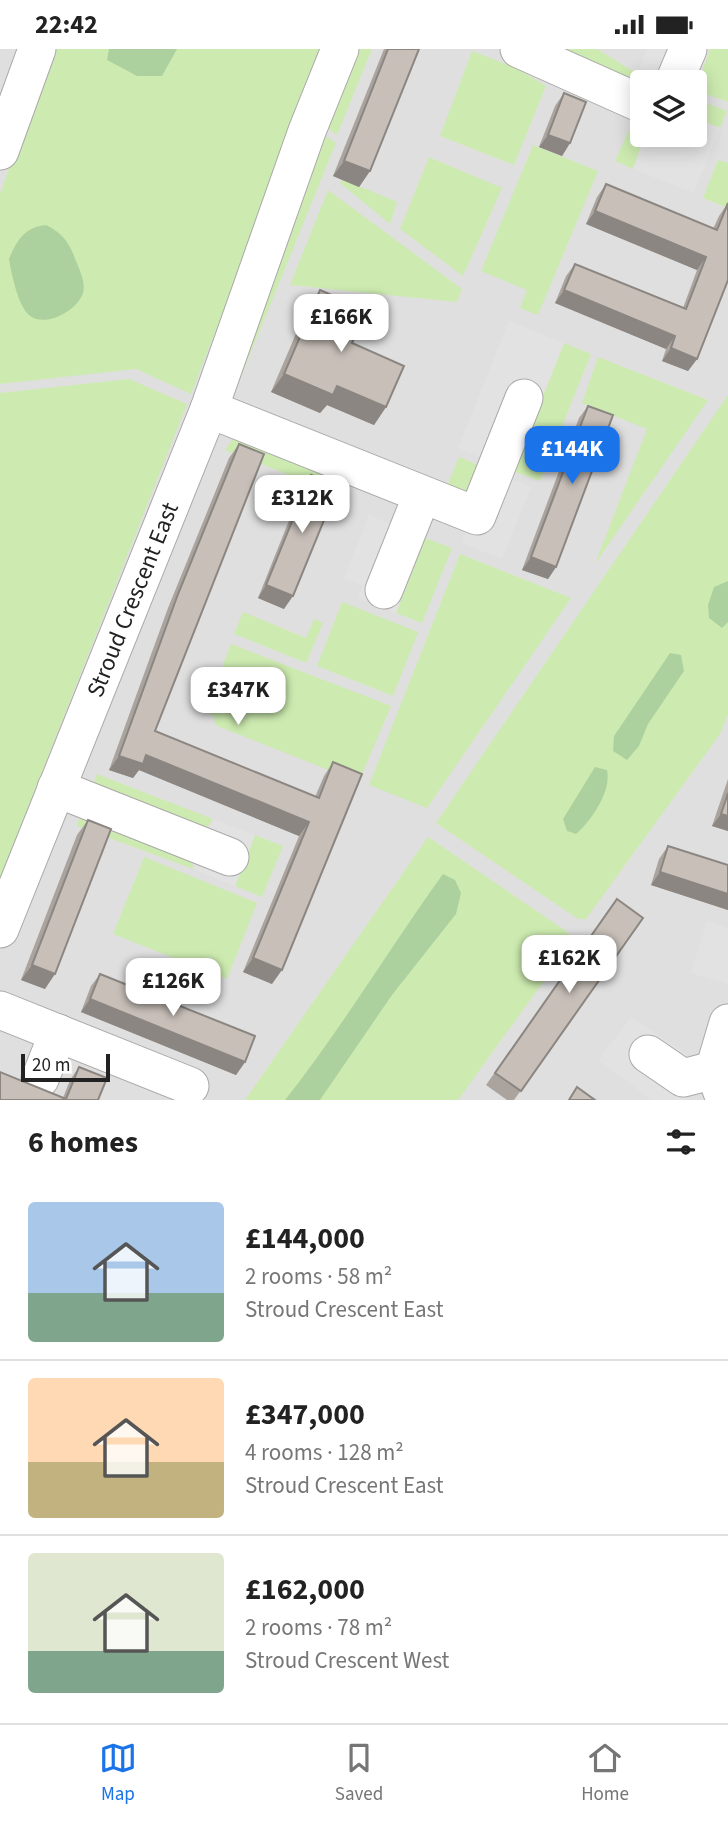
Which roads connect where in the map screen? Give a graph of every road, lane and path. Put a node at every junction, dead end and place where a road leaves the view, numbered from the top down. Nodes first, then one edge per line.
1 (37, 49) edge
2 (340, 49) edge
3 (519, 49) edge
4 (688, 49) edge
5 (679, 70) edge
6 (630, 99) edge
7 (0, 152) edge
8 (524, 398) dead end
9 (209, 409) junction
10 (422, 495) junction
11 (384, 590) dead end
12 (56, 788) junction
13 (230, 857) dead end
14 (0, 929) edge
15 (0, 1010) edge
16 (728, 1023) edge
17 (58, 1033) junction
18 (648, 1053) dead end
19 (40, 1079) dead end
20 (719, 1085) edge
21 (173, 1088) edge

1 - 7 street
2 - 9 street, Stroud Crescent East
3 - 6 street
4 - 5 street
8 - 10 street
9 - 10 street
9 - 12 street, Stroud Crescent East
10 - 11 street
12 - 13 street
12 - 14 street, Stroud Crescent East
15 - 17 street
16 - 20 street
17 - 19 street
17 - 21 street
18 - 20 street

